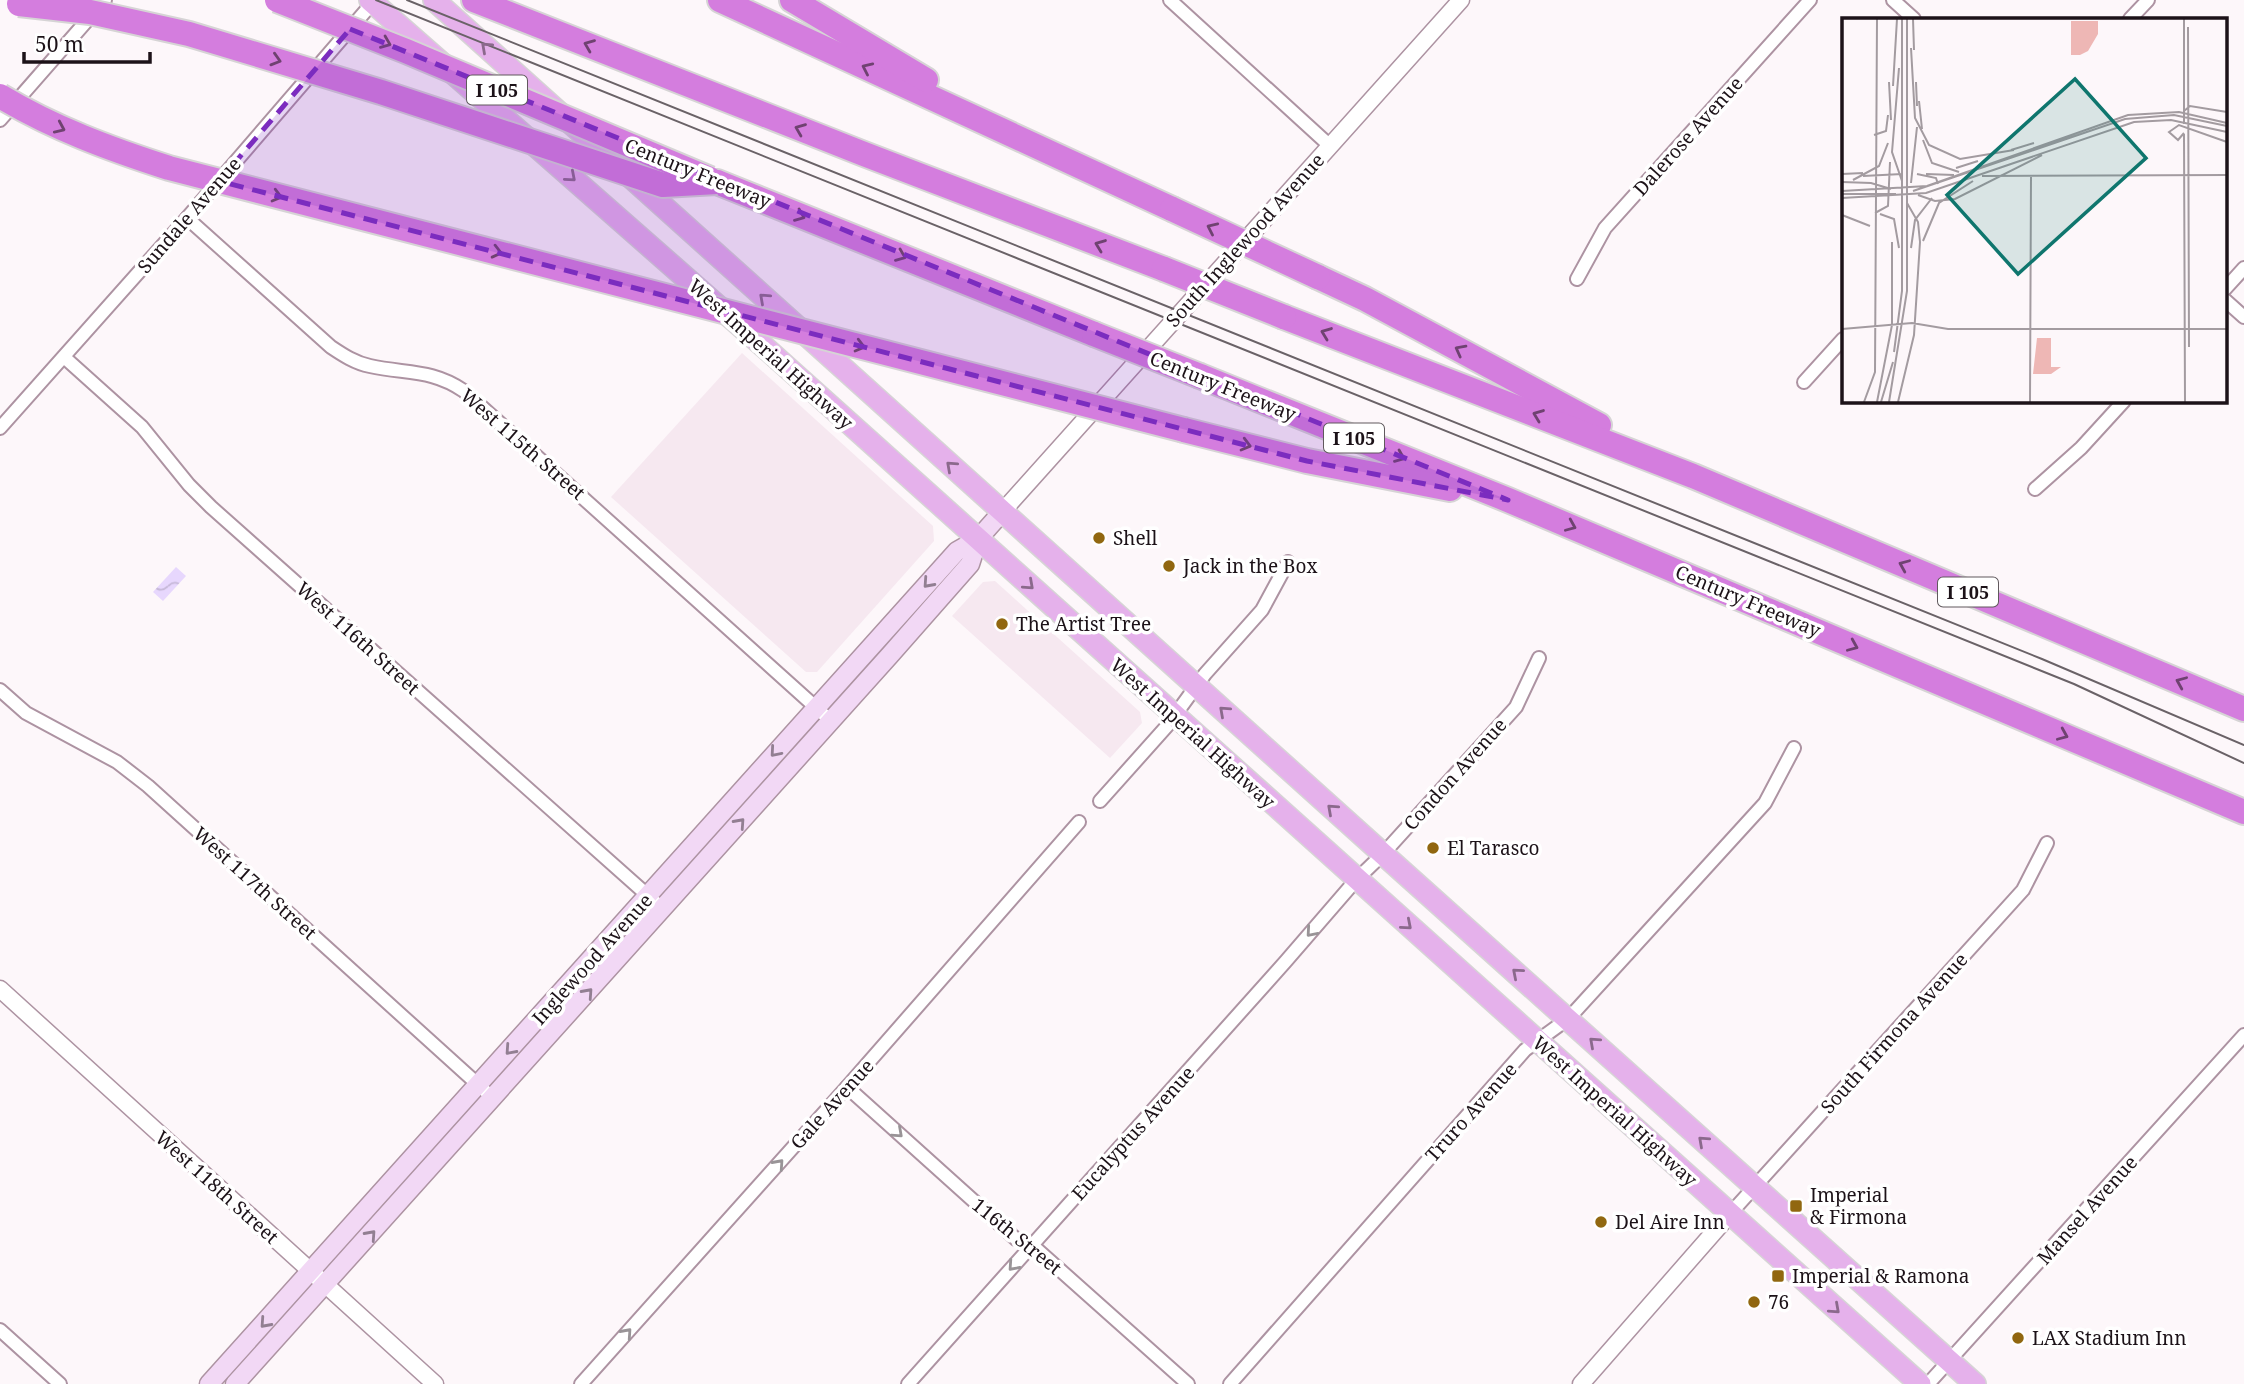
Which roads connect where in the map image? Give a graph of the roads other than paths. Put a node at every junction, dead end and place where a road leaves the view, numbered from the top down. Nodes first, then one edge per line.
1 (105, 0) edge
2 (277, 0) edge
3 (434, 0) edge
4 (474, 0) edge
5 (720, 0) edge
6 (792, 0) edge
7 (1170, 0) edge
8 (1461, 0) edge
9 (1810, 0) edge
10 (1893, 0) edge
11 (2148, 0) edge
12 (373, 1) edge
13 (0, 3) edge
14 (1913, 18) edge
15 (2131, 18) edge
16 (0, 96) edge
17 (0, 120) edge
18 (1329, 145) junction
19 (1041, 148) junction
20 (717, 182) junction
21 (187, 218) junction
22 (2244, 268) edge
23 (1577, 279) dead end
24 (2226, 288) edge
25 (2226, 301) edge
26 (2244, 317) edge
27 (1842, 340) edge
28 (64, 357) junction
29 (1804, 382) dead end
30 (2123, 402) edge
31 (0, 428) edge
32 (1693, 476) junction
33 (2035, 489) dead end
34 (1508, 500) junction
35 (1002, 512) junction
36 (978, 539) junction
37 (1288, 562) dead end
38 (1539, 658) dead end
39 (1196, 686) junction
40 (0, 690) edge
41 (815, 707) junction
42 (2244, 709) edge
43 (1175, 715) junction
44 (831, 721) junction
45 (1794, 748) dead end
46 (1100, 801) dead end
47 (2244, 812) edge
48 (1079, 822) dead end
49 (2047, 844) dead end
50 (1383, 854) junction
51 (1356, 880) junction
52 (648, 896) junction
53 (663, 909) junction
54 (0, 989) edge
55 (1569, 1018) junction
56 (2244, 1035) edge
57 (1539, 1041) junction
58 (479, 1085) junction
59 (847, 1087) junction
60 (494, 1099) junction
61 (1754, 1187) junction
62 (1729, 1214) junction
63 (1032, 1245) junction
64 (310, 1272) junction
65 (326, 1286) junction
66 (0, 1330) edge
67 (1950, 1362) junction
68 (60, 1384) edge
69 (209, 1384) edge
70 (235, 1384) edge
71 (435, 1384) edge
72 (582, 1384) edge
73 (908, 1384) edge
74 (1188, 1384) edge
75 (1230, 1384) edge
76 (1581, 1384) edge
77 (1920, 1384) edge
78 (1928, 1384) edge
79 (1975, 1384) edge

1 - 17 street
2 -> 20 highway, Century Freeway / I 105, bridge
35 -> 3 main road, West Imperial Highway
32 -> 4 highway, I 105, bridge
19 -> 5 highway
6 - 19 highway
7 - 18 street
8 - 18 street, South Inglewood Avenue
9 - 23 street, Dalerose Avenue
10 - 14 street
11 - 15 street
12 - 21 street, Sundale Avenue
12 -> 36 main road, West Imperial Highway
13 -> 20 highway, bridge
16 -> 34 highway, bridge
18 - 35 street, South Inglewood Avenue
32 -> 19 highway, bridge
20 -> 34 highway, Century Freeway / I 105, bridge
21 - 28 street, Sundale Avenue
21 - 41 street, West 115th Street
22 - 24 street
25 - 26 street
27 - 29 street
28 - 31 street, Sundale Avenue
28 - 52 street, West 116th Street
30 - 33 street
42 -> 32 highway, I 105
34 -> 47 highway, Century Freeway / I 105
35 - 36 main road, Inglewood Avenue
35 - 39 main road, West Imperial Highway
36 -> 41 main road, Inglewood Avenue
36 -> 43 main road, West Imperial Highway
36 - 44 main road, Inglewood Avenue
37 - 39 street
38 - 50 street, Condon Avenue
39 - 43 street
50 -> 39 main road, West Imperial Highway
40 - 58 street, West 117th Street
41 - 44 street, West 115th Street
41 -> 52 main road, Inglewood Avenue
43 - 46 street
43 - 51 main road, West Imperial Highway
53 -> 44 main road, Inglewood Avenue
45 - 55 street, Truro Avenue
48 - 59 street, Gale Avenue
49 - 61 street, South Firmona Avenue
50 - 51 street, Condon Avenue
55 -> 50 main road, West Imperial Highway
51 -> 57 main road, West Imperial Highway
51 -> 63 street, Eucalyptus Avenue
52 - 53 street, West 116th Street
52 -> 58 main road, Inglewood Avenue
60 -> 53 main road, Inglewood Avenue
54 - 64 street, West 118th Street
55 - 57 street, Truro Avenue
61 -> 55 main road, West Imperial Highway
56 - 67 street, Mansel Avenue
57 - 62 main road, West Imperial Highway
57 - 75 street, Truro Avenue
58 - 60 street, West 117th Street
58 - 64 main road, Inglewood Avenue
59 -> 63 street, 116th Street
72 -> 59 street, Gale Avenue
65 -> 60 main road, Inglewood Avenue
61 - 62 street, South Firmona Avenue
61 - 67 main road, West Imperial Highway
62 - 76 street
62 -> 77 main road, West Imperial Highway
63 -> 73 street, Eucalyptus Avenue
63 - 74 street, 116th Street
64 - 65 street, West 118th Street
64 -> 69 main road, Inglewood Avenue
65 - 70 main road, Inglewood Avenue
65 - 71 street, West 118th Street
66 - 68 street
67 - 78 street, Mansel Avenue
67 - 79 main road, West Imperial Highway

